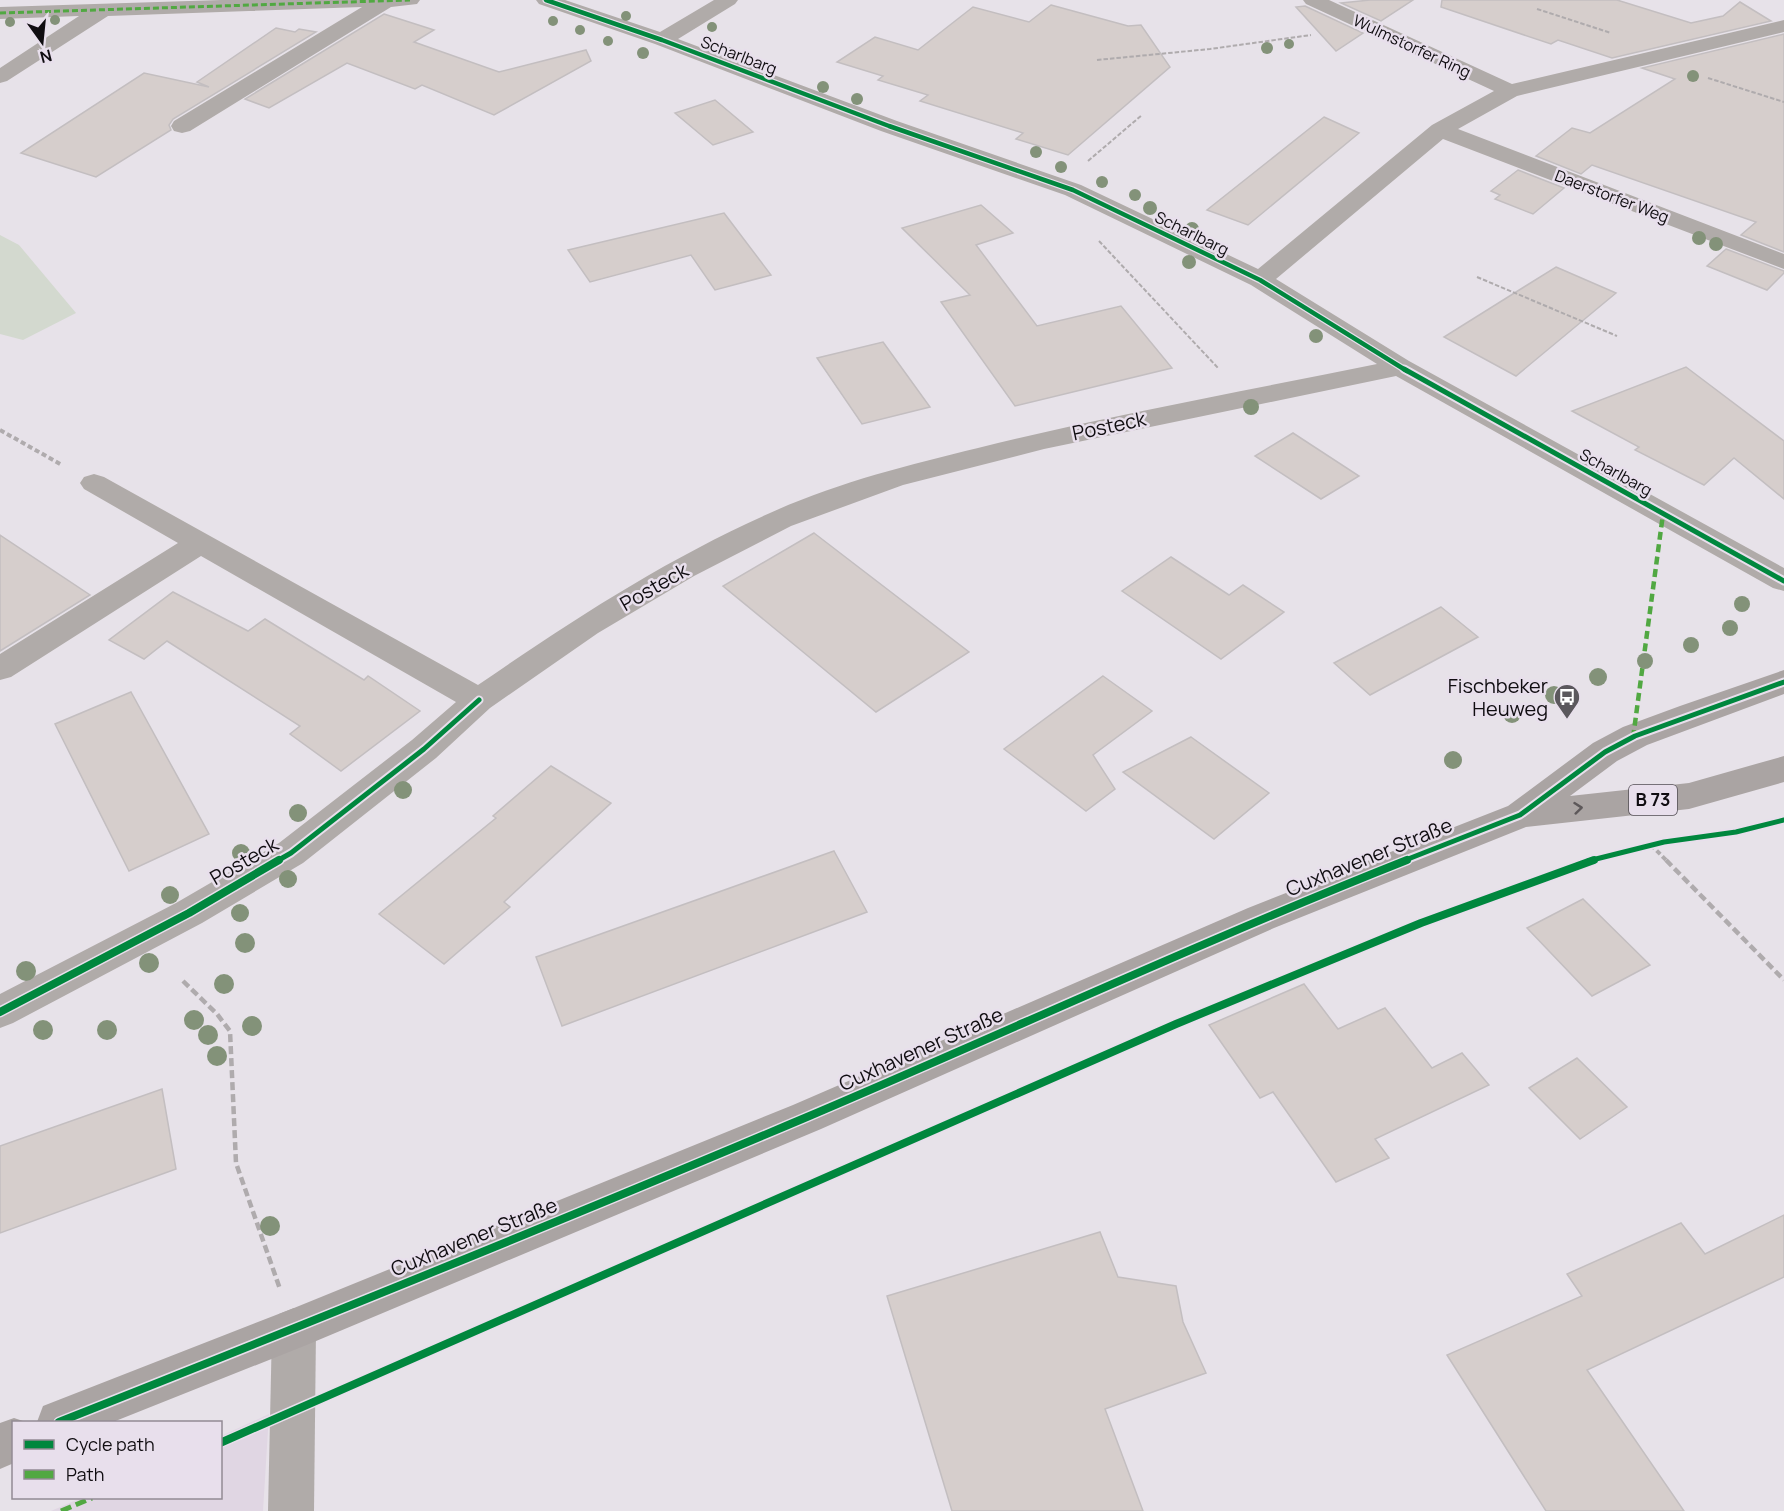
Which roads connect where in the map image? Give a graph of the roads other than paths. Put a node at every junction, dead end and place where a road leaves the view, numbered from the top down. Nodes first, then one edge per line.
1 (410, 0) edge
2 (546, 0) edge
3 (728, 0) edge
4 (1313, 0) edge
5 (387, 1) edge
6 (103, 10) junction
7 (0, 13) edge
8 (1784, 26) edge
9 (662, 40) junction
10 (0, 77) edge
11 (1510, 91) junction
12 (182, 126) dead end
13 (1440, 130) junction
14 (1784, 262) edge
15 (1260, 280) junction
16 (1400, 367) junction
17 (94, 483) road end
18 (200, 543) junction
19 (1784, 581) edge
20 (0, 669) edge
21 (1784, 682) edge
22 (479, 700) junction
23 (1784, 769) edge
24 (1520, 814) junction
25 (0, 1012) edge
26 (294, 1329) junction
27 (61, 1421) edge
28 (291, 1511) edge

1 - 5 street
2 - 9 street, Scharlbarg
3 - 9 street
4 - 11 street, Wulmstorfer Ring
5 - 6 street
5 - 12 street
6 - 7 street
6 - 10 street
8 - 11 street
9 - 15 street, Scharlbarg
11 - 13 street
13 - 14 street, Daerstorfer Weg
13 - 15 street
15 - 16 street, Scharlbarg
16 - 19 street, Scharlbarg
16 - 22 street, Posteck
17 - 18 street
18 - 20 street
18 - 22 street
21 - 24 main road, Cuxhavener Straße / B 73
22 - 25 street, Posteck
24 -> 23 main road, Cuxhavener Straße / B 73
24 - 26 main road, Cuxhavener Straße / B 73
26 - 27 main road, Cuxhavener Straße / B 73
26 - 28 street

